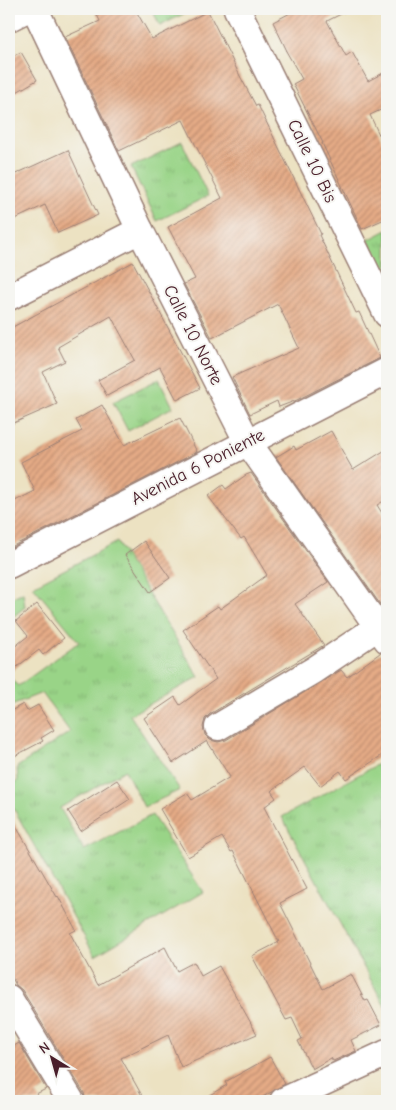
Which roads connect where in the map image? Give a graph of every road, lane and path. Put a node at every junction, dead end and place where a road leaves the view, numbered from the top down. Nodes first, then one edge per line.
1 (27, 9) edge
2 (35, 9) edge
3 (237, 9) edge
4 (9, 18) edge
5 (140, 230) junction
6 (9, 297) edge
7 (387, 314) edge
8 (387, 371) edge
9 (247, 441) junction
10 (9, 565) edge
11 (382, 633) edge
12 (218, 727) dead end
13 (9, 998) edge
14 (387, 1053) edge
15 (71, 1101) edge
16 (283, 1101) edge

1 - 4 street
2 - 5 street, Calle 10 Norte
3 - 7 street, Calle 10 Bis
5 - 6 street
5 - 9 street, Calle 10 Norte
8 - 9 street, Avenida 6 Poniente
9 - 10 street, Avenida 6 Poniente
9 - 11 street, Calle 10 Norte
11 - 12 street
13 - 15 street
14 - 16 street

